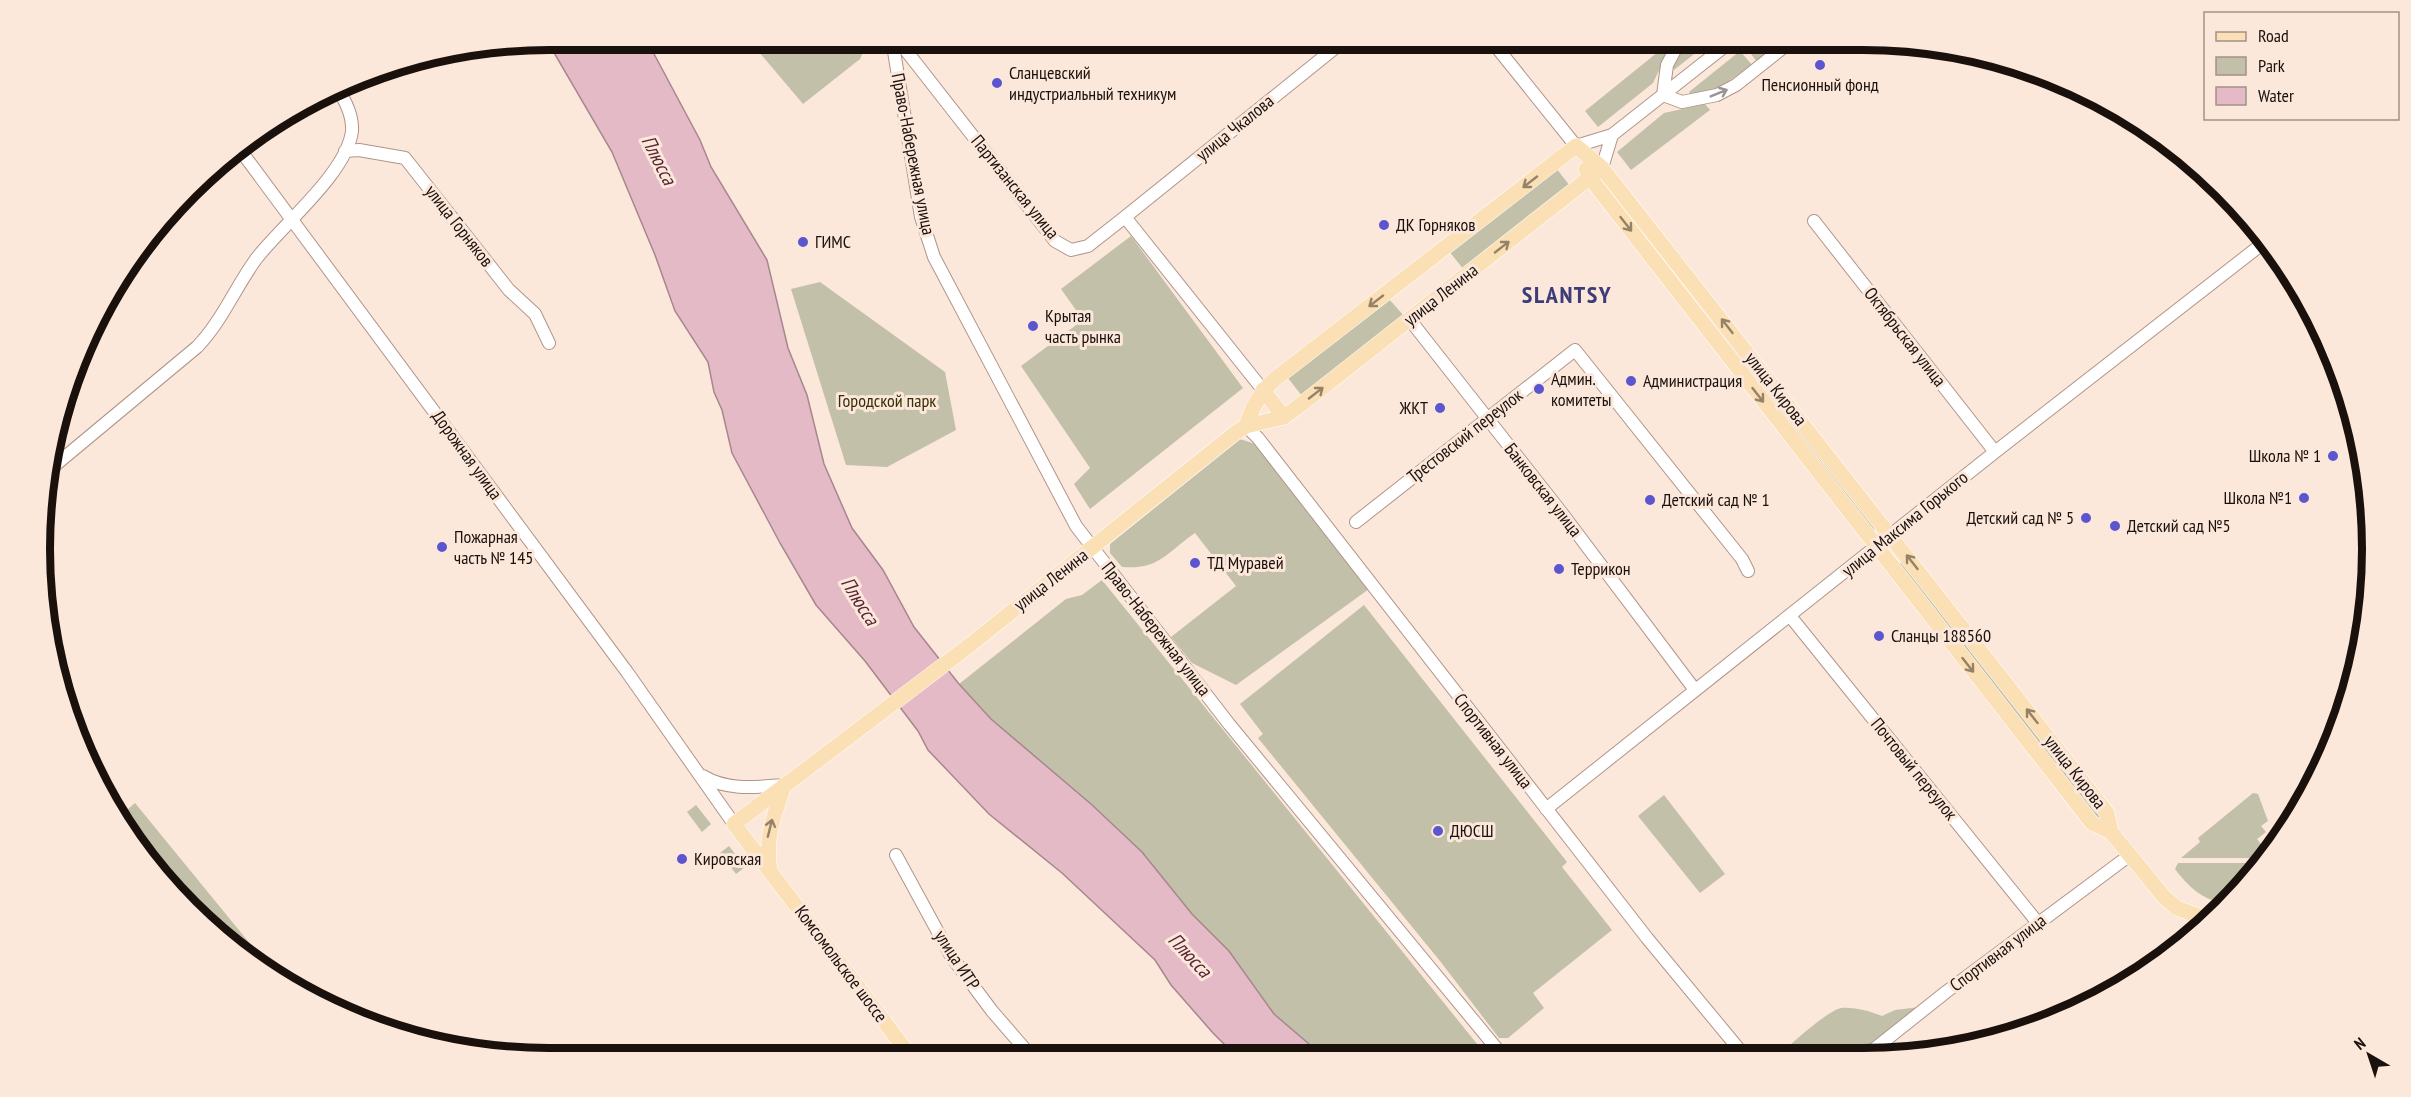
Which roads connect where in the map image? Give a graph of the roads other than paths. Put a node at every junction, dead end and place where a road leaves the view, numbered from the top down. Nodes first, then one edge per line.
1 (897, 50) edge
2 (904, 50) edge
3 (1332, 50) edge
4 (1499, 50) edge
5 (1675, 50) edge
6 (1720, 50) edge
7 (1780, 50) edge
8 (341, 95) edge
9 (1663, 95) junction
10 (1612, 135) junction
11 (1576, 146) junction
12 (345, 151) junction
13 (243, 154) edge
14 (1602, 168) junction
15 (1590, 178) junction
16 (1125, 217) junction
17 (291, 219) junction
18 (1814, 221) dead end
19 (2259, 246) edge
20 (1410, 320) junction
21 (549, 343) dead end
22 (1263, 390) junction
23 (1284, 417) junction
24 (1488, 418) junction
25 (1246, 426) junction
26 (1995, 452) junction
27 (57, 463) edge
28 (1356, 522) dead end
29 (1891, 535) junction
30 (1876, 547) junction
31 (1092, 548) junction
32 (1748, 571) dead end
33 (1790, 616) junction
34 (1695, 690) junction
35 (700, 774) junction
36 (784, 785) junction
37 (1546, 808) junction
38 (734, 824) junction
39 (2111, 832) junction
40 (896, 855) dead end
41 (2130, 855) junction
42 (770, 872) junction
43 (2199, 917) edge
44 (2038, 923) junction
45 (1877, 1047) edge
46 (904, 1048) edge
47 (1024, 1048) edge
48 (1496, 1048) edge
49 (1738, 1048) edge

1 - 31 street, Право-Набережная улица
2 - 16 street, Партизанская улица
3 - 16 street, улица Чкалова
4 - 11 street, улица Кирова
5 - 9 street
6 - 9 street, улица Ленина
9 -> 7 street
8 - 12 street
9 - 10 street, улица Ленина
10 - 11 street, улица Ленина
10 - 14 street
11 - 14 main road, улица Кирова
11 - 15 main road, улица Кирова
11 -> 22 main road, улица Ленина
12 - 17 street
12 - 21 street, улица Горняков
13 - 17 street, Дорожная улица
14 - 15 main road, улица Ленина
29 -> 14 main road, улица Кирова
20 -> 15 main road, улица Ленина
15 -> 30 main road, улица Кирова
16 - 22 street
17 - 27 street
17 - 35 street, Дорожная улица
18 - 26 street, Октябрьская улица
19 - 26 street, улица Максима Горького
23 -> 20 main road, улица Ленина
20 - 24 street, Банковская улица
22 - 23 main road
22 - 25 main road, улица Ленина
23 - 25 main road, улица Ленина
24 - 28 street, Трестовский переулок
24 - 32 street, Трестовский переулок
24 - 34 street, Банковская улица
25 - 31 main road, улица Ленина
25 - 37 street, Спортивная улица
26 - 29 street, улица Максима Горького
29 - 30 street, улица Максима Горького
39 -> 29 main road, улица Кирова
30 - 33 street, улица Максима Горького
30 -> 39 main road, улица Кирова
31 - 36 main road, улица Ленина
31 - 48 street, Право-Набережная улица
33 - 34 street, улица Максима Горького
33 - 44 street, Почтовый переулок
34 - 37 street, улица Максима Горького
35 - 36 street
35 - 38 street, Дорожная улица
36 - 38 main road
42 -> 36 main road
37 - 49 street, Спортивная улица
38 - 42 main road, Комсомольское шоссе
39 - 41 main road
40 - 47 street, улица ИТР
41 - 43 main road
41 - 44 street, Спортивная улица
42 - 46 main road, Комсомольское шоссе
44 - 45 street, Спортивная улица

